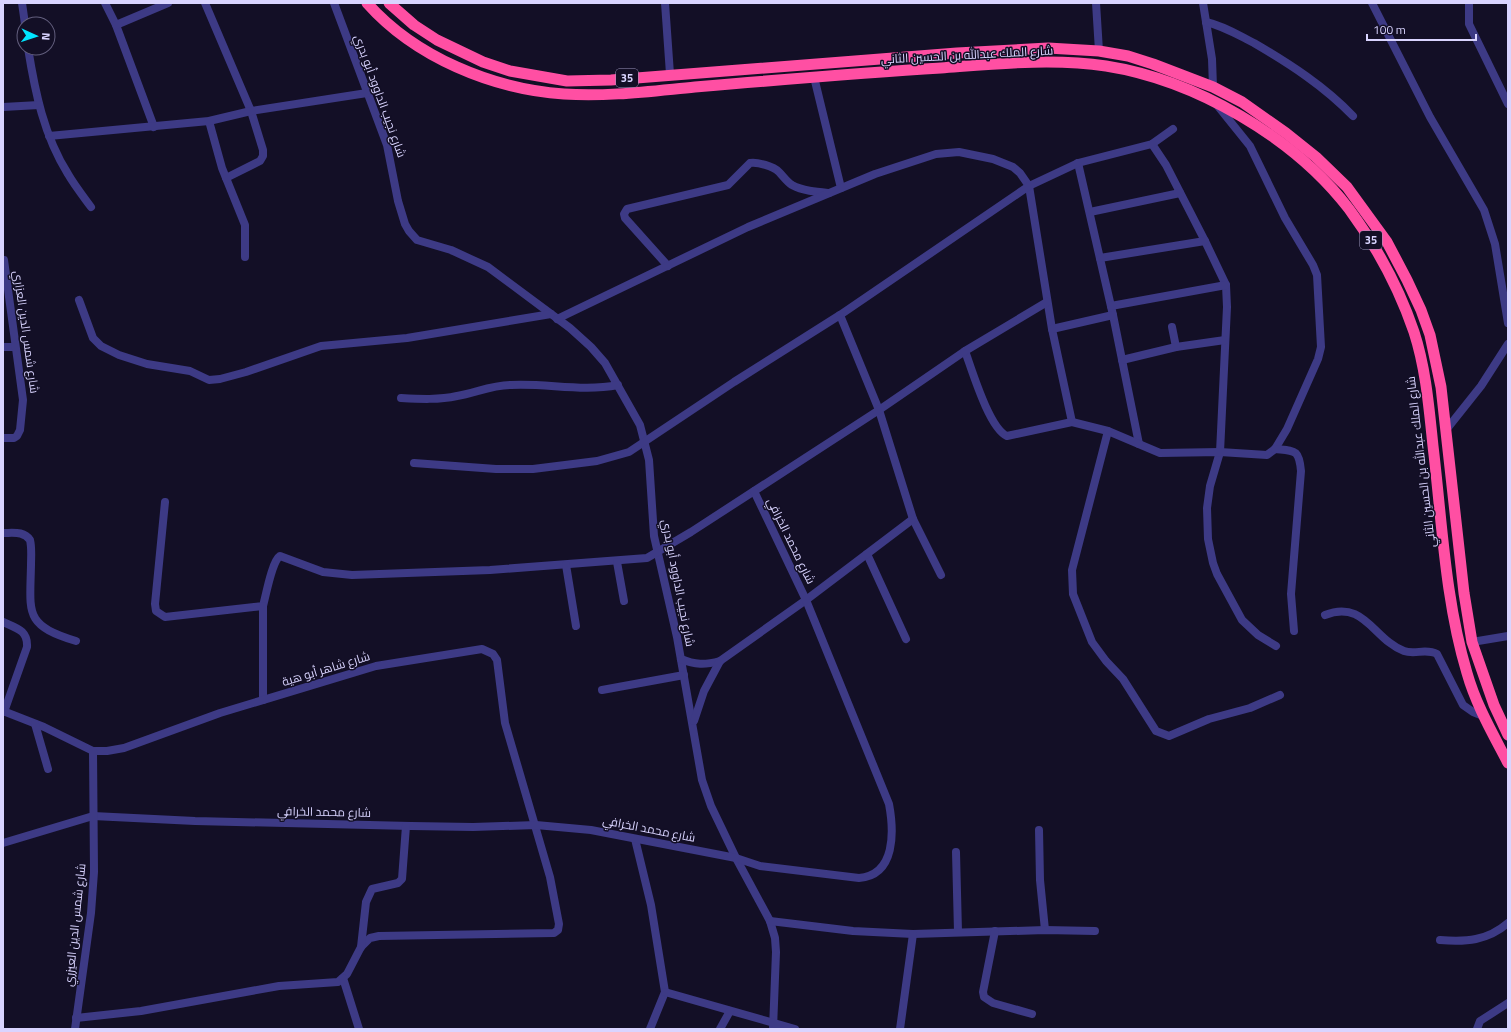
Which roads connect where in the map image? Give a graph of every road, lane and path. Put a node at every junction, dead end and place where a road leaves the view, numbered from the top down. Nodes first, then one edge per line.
1 (22, 3) edge
2 (105, 3) edge
3 (168, 3) edge
4 (204, 3) edge
5 (334, 3) edge
6 (367, 3) edge
7 (389, 3) edge
8 (665, 3) edge
9 (1096, 3) edge
10 (1203, 3) edge
11 (1372, 3) edge
12 (1469, 3) edge
13 (24, 16) edge
14 (1206, 22) junction
15 (116, 25) junction
16 (1099, 51) junction
17 (30, 56) edge
18 (885, 59) junction
19 (854, 61) junction
20 (885, 72) junction
21 (670, 74) junction
22 (856, 74) junction
23 (814, 77) junction
24 (1213, 87) junction
25 (367, 93) junction
26 (1215, 102) junction
27 (1508, 104) edge
28 (39, 105) junction
29 (3, 107) edge
30 (251, 111) junction
31 (1352, 116) dead end
32 (209, 121) junction
33 (154, 127) junction
34 (1173, 130) dead end
35 (49, 136) junction
36 (1152, 144) junction
37 (1078, 164) junction
38 (226, 178) junction
39 (1029, 186) junction
40 (841, 188) junction
41 (1180, 192) junction
42 (832, 193) junction
43 (91, 207) dead end
44 (1090, 212) junction
45 (1206, 241) junction
46 (245, 257) dead end
47 (1100, 258) junction
48 (4, 260) dead end
49 (668, 266) junction
50 (1226, 285) junction
51 (79, 300) dead end
52 (1047, 302) junction
53 (1111, 306) junction
54 (840, 315) junction
55 (1113, 315) junction
56 (554, 316) junction
57 (1508, 323) edge
58 (1172, 327) dead end
59 (1052, 329) junction
60 (1225, 340) junction
61 (1508, 344) edge
62 (3, 347) edge
63 (15, 347) junction
64 (1176, 347) junction
65 (965, 351) junction
66 (1122, 360) junction
67 (618, 385) junction
68 (402, 398) dead end
69 (880, 410) junction
70 (1072, 422) junction
71 (1446, 430) junction
72 (1108, 431) junction
73 (3, 438) edge
74 (646, 441) junction
75 (1139, 444) junction
76 (1276, 449) junction
77 (1220, 452) junction
78 (414, 463) dead end
79 (754, 491) junction
80 (165, 502) dead end
81 (913, 519) junction
82 (3, 533) edge
83 (658, 554) junction
84 (867, 554) junction
85 (617, 562) junction
86 (566, 565) junction
87 (941, 575) dead end
88 (806, 600) junction
89 (624, 601) dead end
90 (264, 606) junction
91 (1325, 615) dead end
92 (3, 622) edge
93 (576, 626) dead end
94 (1294, 631) dead end
95 (1508, 636) edge
96 (906, 639) dead end
97 (76, 640) dead end
98 (1472, 642) junction
99 (1276, 646) dead end
100 (681, 659) junction
101 (720, 661) junction
102 (684, 675) junction
103 (602, 690) dead end
104 (1280, 695) dead end
105 (263, 700) junction
106 (4, 711) edge
107 (1483, 716) junction
108 (35, 724) junction
109 (693, 724) junction
110 (1508, 735) edge
111 (93, 751) junction
112 (1508, 763) edge
113 (48, 769) dead end
114 (93, 816) junction
115 (536, 824) junction
116 (406, 826) junction
117 (1038, 830) dead end
118 (635, 838) junction
119 (3, 843) edge
120 (956, 852) dead end
121 (736, 858) junction
122 (770, 921) junction
123 (1508, 923) edge
124 (1044, 930) junction
125 (995, 931) junction
126 (1095, 931) dead end
127 (958, 932) junction
128 (913, 934) junction
129 (1440, 940) dead end
130 (361, 947) junction
131 (344, 978) junction
132 (665, 992) junction
133 (1508, 1003) edge
134 (730, 1011) junction
135 (1032, 1014) dead end
136 (76, 1018) junction
137 (772, 1025) edge
138 (75, 1029) edge
139 (359, 1029) edge
140 (650, 1029) edge
141 (720, 1029) edge
142 (795, 1029) edge
143 (900, 1029) edge
144 (1477, 1029) edge

1 - 13 street
2 - 15 street
3 - 15 street
4 - 30 street
5 - 25 street, شارع نجيب الداوود أبو بدري
6 - 23 highway, شارع الملك عبدالله بن الحسين الثاني / 35
7 - 21 highway, شارع الملك عبدالله بن الحسين الثاني / 35
8 - 21 street
9 - 16 street
10 - 14 street
11 - 57 street
12 - 27 street
14 - 24 street
14 - 31 street
15 - 33 street
16 - 18 highway, شارع الملك عبدالله بن الحسين الثاني / 35
16 - 24 highway, شارع الملك عبدالله بن الحسين الثاني / 35
17 - 28 street
18 - 19 highway, شارع الملك عبدالله بن الحسين الثاني / 35
18 - 20 highway
19 - 21 highway, شارع الملك عبدالله بن الحسين الثاني / 35
19 - 22 highway
20 - 22 highway, شارع الملك عبدالله بن الحسين الثاني / 35
20 - 26 highway, شارع الملك عبدالله بن الحسين الثاني / 35
22 - 23 highway, شارع الملك عبدالله بن الحسين الثاني / 35
23 - 40 street
24 - 71 highway, شارع الملك عبدالله بن الحسين الثاني / 35
25 - 30 street
25 - 56 street, شارع نجيب الداوود أبو بدري
26 - 76 street
26 - 107 highway, شارع الملك عبدالله بن الحسين الثاني / 35
28 - 29 street
28 - 35 street
30 - 32 street
30 - 38 street
32 - 33 street
32 - 38 street
33 - 35 street
34 - 36 street
35 - 43 street
36 - 37 street
36 - 41 street
37 - 39 street
37 - 44 street
38 - 46 street
39 - 40 street
39 - 52 street
39 - 54 street
40 - 42 street
41 - 44 street
41 - 45 street
42 - 49 street
42 - 49 street
44 - 47 street
45 - 47 street
45 - 50 street
47 - 53 street
48 - 63 street, شارع شمس الدين العزاري
49 - 56 street
50 - 53 street
50 - 60 street
51 - 56 street
52 - 59 street
52 - 65 street
53 - 55 street
54 - 69 street
54 - 74 street
55 - 59 street
55 - 66 street
56 - 67 street, شارع نجيب الداوود أبو بدري
58 - 64 street
59 - 70 street
60 - 64 street
60 - 77 street
61 - 71 street
62 - 63 street
63 - 73 street, شارع شمس الدين العزاري
64 - 66 street
65 - 69 street
65 - 70 street
66 - 75 street
67 - 68 street
67 - 74 street, شارع نجيب الداوود أبو بدري
69 - 79 street
69 - 81 street
70 - 72 street
71 - 98 highway, شارع الملك عبدالله بن الحسين الثاني / 35
72 - 75 street
72 - 104 street
74 - 78 street
74 - 83 street, شارع نجيب الداوود أبو بدري
75 - 77 street
76 - 77 street
76 - 94 street
77 - 99 street
79 - 83 street
79 - 88 street, شارع محمد الخرافي
80 - 90 street
81 - 84 street
81 - 87 street
82 - 97 street
83 - 85 street
83 - 100 street, شارع نجيب الداوود أبو بدري
84 - 88 street
84 - 96 street
85 - 86 street
85 - 89 street
86 - 90 street
86 - 93 street
88 - 101 street
88 - 121 street, شارع محمد الخرافي
90 - 105 street
91 - 107 street
92 - 106 street
95 - 98 street
98 - 110 highway, شارع الملك عبدالله بن الحسين الثاني / 35
100 - 101 street
100 - 102 street, شارع نجيب الداوود أبو بدري
101 - 109 street
102 - 103 street
102 - 109 street, شارع نجيب الداوود أبو بدري
105 - 111 street, شارع شاهر أبو هية
105 - 115 street, شارع شاهر أبو هية
106 - 108 street, شارع شاهر أبو هية
107 - 112 highway, شارع الملك عبدالله بن الحسين الثاني / 35
108 - 111 street, شارع شاهر أبو هية
108 - 113 street
109 - 121 street, شارع نجيب الداوود أبو بدري
111 - 114 street, شارع شمس الدين العيزري
114 - 116 street, شارع محمد الخرافي
114 - 119 street, شارع محمد الخرافي
114 - 136 street, شارع شمس الدين العيزري
115 - 116 street, شارع محمد الخرافي
115 - 118 street, شارع محمد الخرافي
115 - 130 street, شارع شاهر أبو هية
116 - 130 street
117 - 124 street
118 - 121 street, شارع محمد الخرافي
118 - 132 street
120 - 127 street
121 - 122 street, شارع نجيب الداوود أبو بدري
122 - 128 street
122 - 137 street, شارع نجيب الداوود أبو بدري
123 - 129 street
124 - 125 street
124 - 126 street
125 - 127 street
125 - 135 street
127 - 128 street
128 - 143 street
130 - 131 street
131 - 136 street
131 - 139 street
132 - 134 street
132 - 140 street
133 - 144 street
134 - 137 street
134 - 141 street
136 - 138 street, شارع شمس الدين العيزري
137 - 142 street

